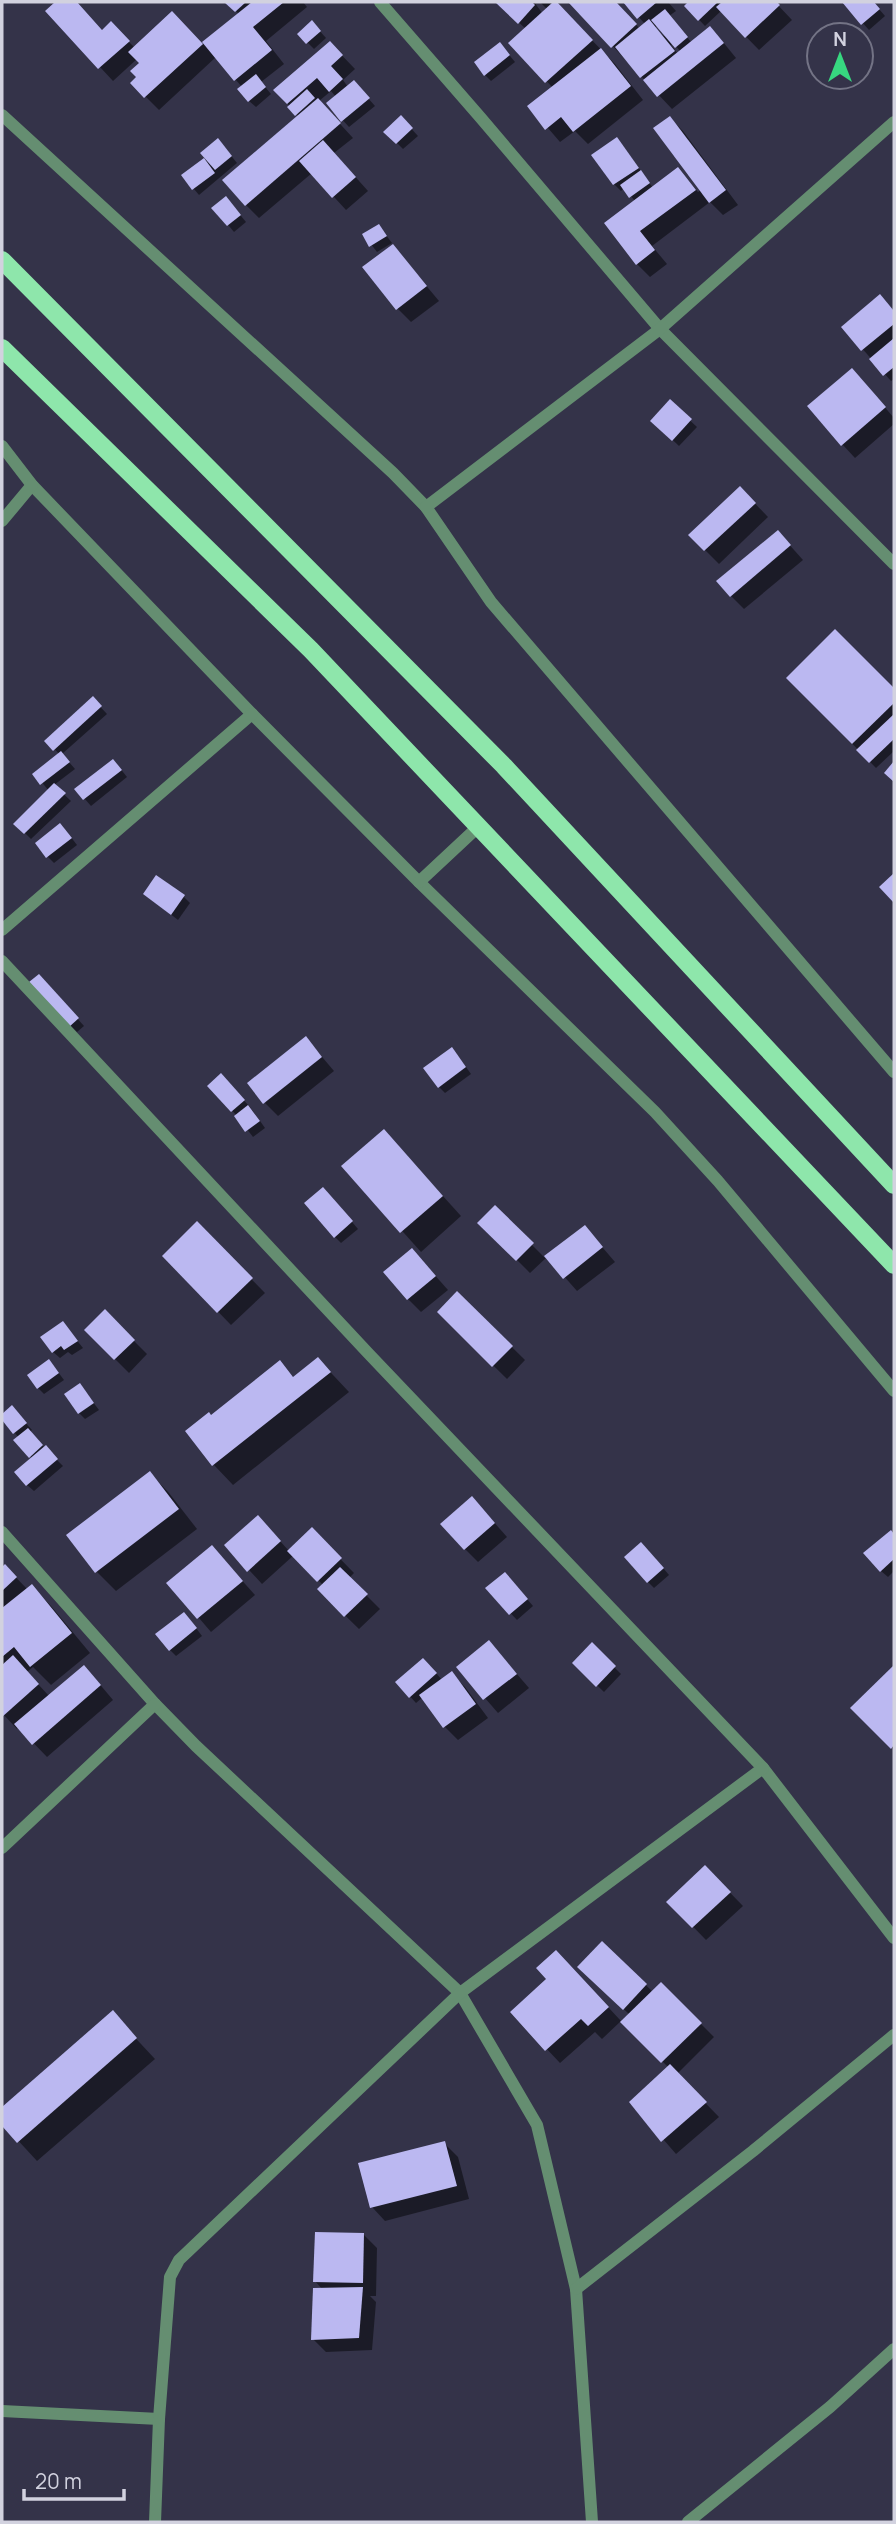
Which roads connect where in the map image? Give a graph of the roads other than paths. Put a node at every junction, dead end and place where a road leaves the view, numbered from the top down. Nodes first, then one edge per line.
1 (382, 3) edge
2 (2, 115) edge
3 (894, 122) edge
4 (2, 260) edge
5 (660, 329) junction
6 (2, 348) edge
7 (2, 446) edge
8 (32, 485) junction
9 (426, 507) junction
10 (2, 521) edge
11 (894, 564) edge
12 (252, 715) junction
13 (479, 827) junction
14 (419, 882) junction
15 (2, 930) edge
16 (2, 961) edge
17 (894, 1072) edge
18 (894, 1185) edge
19 (894, 1265) edge
20 (894, 1391) edge
21 (2, 1532) edge
22 (155, 1704) junction
23 (764, 1768) junction
24 (2, 1848) edge
25 (894, 1938) edge
26 (460, 1993) junction
27 (894, 2035) edge
28 (576, 2289) junction
29 (894, 2349) edge
30 (2, 2411) edge
31 (159, 2418) junction
32 (155, 2522) edge
33 (592, 2522) edge
34 (688, 2522) edge

1 - 5 street
2 - 9 street
3 - 5 street
4 - 18 main road
5 - 9 street
5 - 11 street
6 - 13 main road
7 - 8 street
8 - 10 street
8 - 12 street
9 - 17 street
12 - 14 street
12 - 15 street
13 - 14 street
13 - 19 main road
14 - 20 street
16 - 23 street
21 - 22 street
22 - 24 street
22 - 26 street
23 - 25 street
23 - 26 street
26 - 28 street
26 - 31 street
27 - 28 street
28 - 33 street
29 - 34 street
30 - 31 street
31 - 32 street

